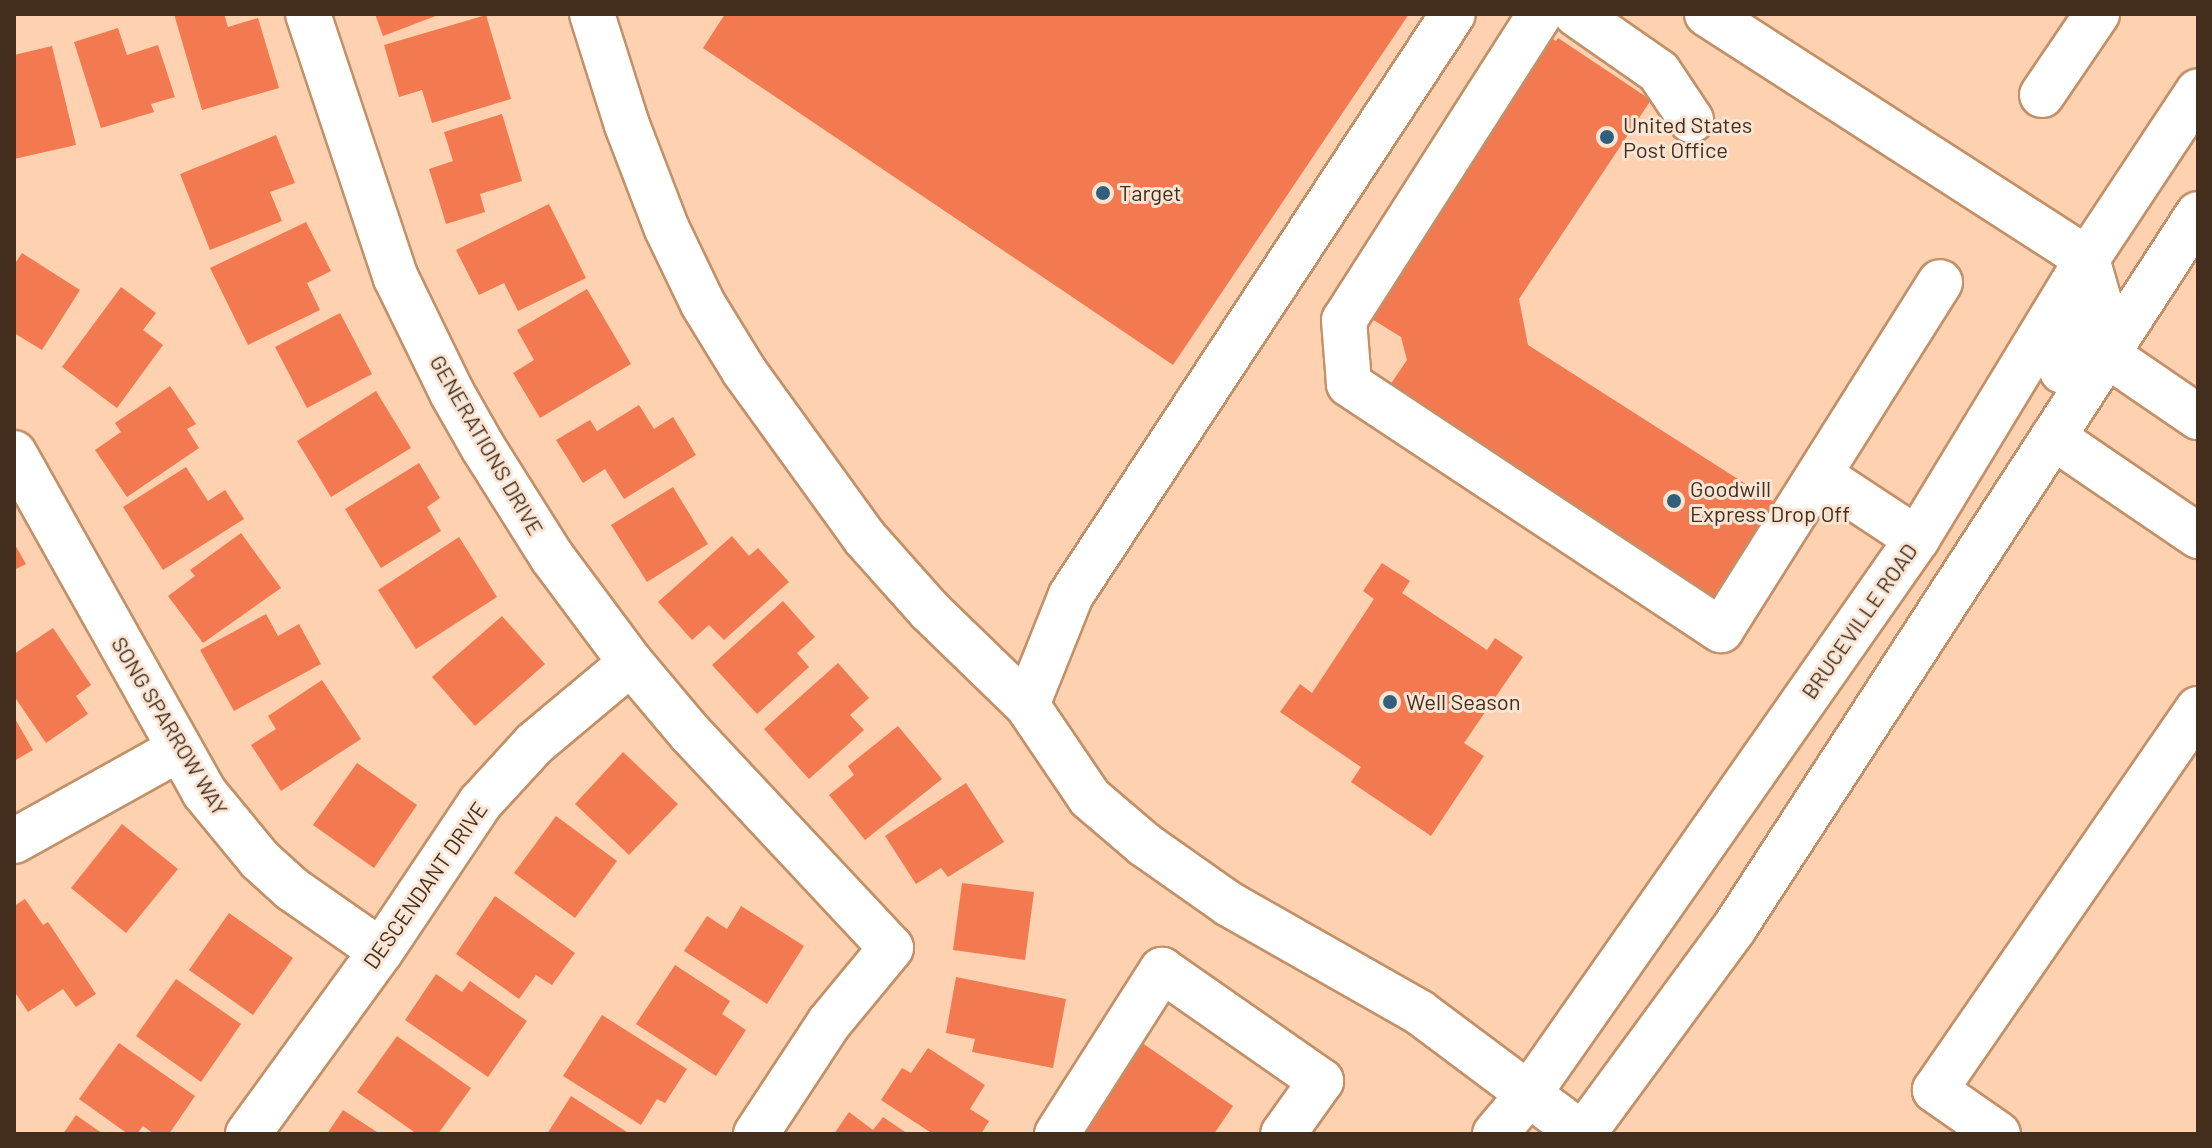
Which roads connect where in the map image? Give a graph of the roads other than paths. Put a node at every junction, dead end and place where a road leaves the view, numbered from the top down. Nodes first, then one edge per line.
1 (308, 14) edge
2 (592, 14) edge
3 (1453, 14) edge
4 (1540, 14) edge
5 (1576, 14) edge
6 (1707, 14) edge
7 (2097, 14) edge
8 (2198, 91) edge
9 (2042, 95) dead end
10 (1691, 120) dead end
11 (2198, 214) edge
12 (2087, 259) junction
13 (1940, 282) dead end
14 (2106, 354) junction
15 (2198, 417) edge
16 (2053, 437) junction
17 (14, 453) edge
18 (1820, 475) junction
19 (2193, 533) edge
20 (1917, 539) junction
21 (1909, 661) junction
22 (631, 663) junction
23 (1027, 705) junction
24 (2198, 709) edge
25 (179, 749) junction
26 (14, 841) edge
27 (381, 951) junction
28 (1528, 1095) junction
29 (248, 1134) edge
30 (756, 1134) edge
31 (1057, 1134) edge
32 (1283, 1134) edge
33 (1495, 1134) edge
34 (1582, 1134) edge
35 (1998, 1134) edge

1 - 22 street, GENERATIONS DRIVE
2 - 23 street
3 - 23 street
4 - 18 street
5 - 10 street
6 - 12 street
7 - 9 street
8 - 12 street, BRUCEVILLE ROAD
11 - 14 street
12 - 20 street, BRUCEVILLE ROAD
12 - 21 street
13 - 18 street
14 - 15 street
14 - 16 street
16 - 19 street
16 - 21 street
17 - 25 street, SONG SPARROW WAY
18 - 20 street
20 - 28 street, BRUCEVILLE ROAD
21 - 34 street
22 - 27 street, DESCENDANT DRIVE
22 - 30 street, GENERATIONS DRIVE
23 - 28 street
24 - 35 street
25 - 26 street
25 - 27 street, SONG SPARROW WAY
27 - 29 street, DESCENDANT DRIVE
28 - 33 street, BRUCEVILLE ROAD
28 - 34 street
31 - 32 street

